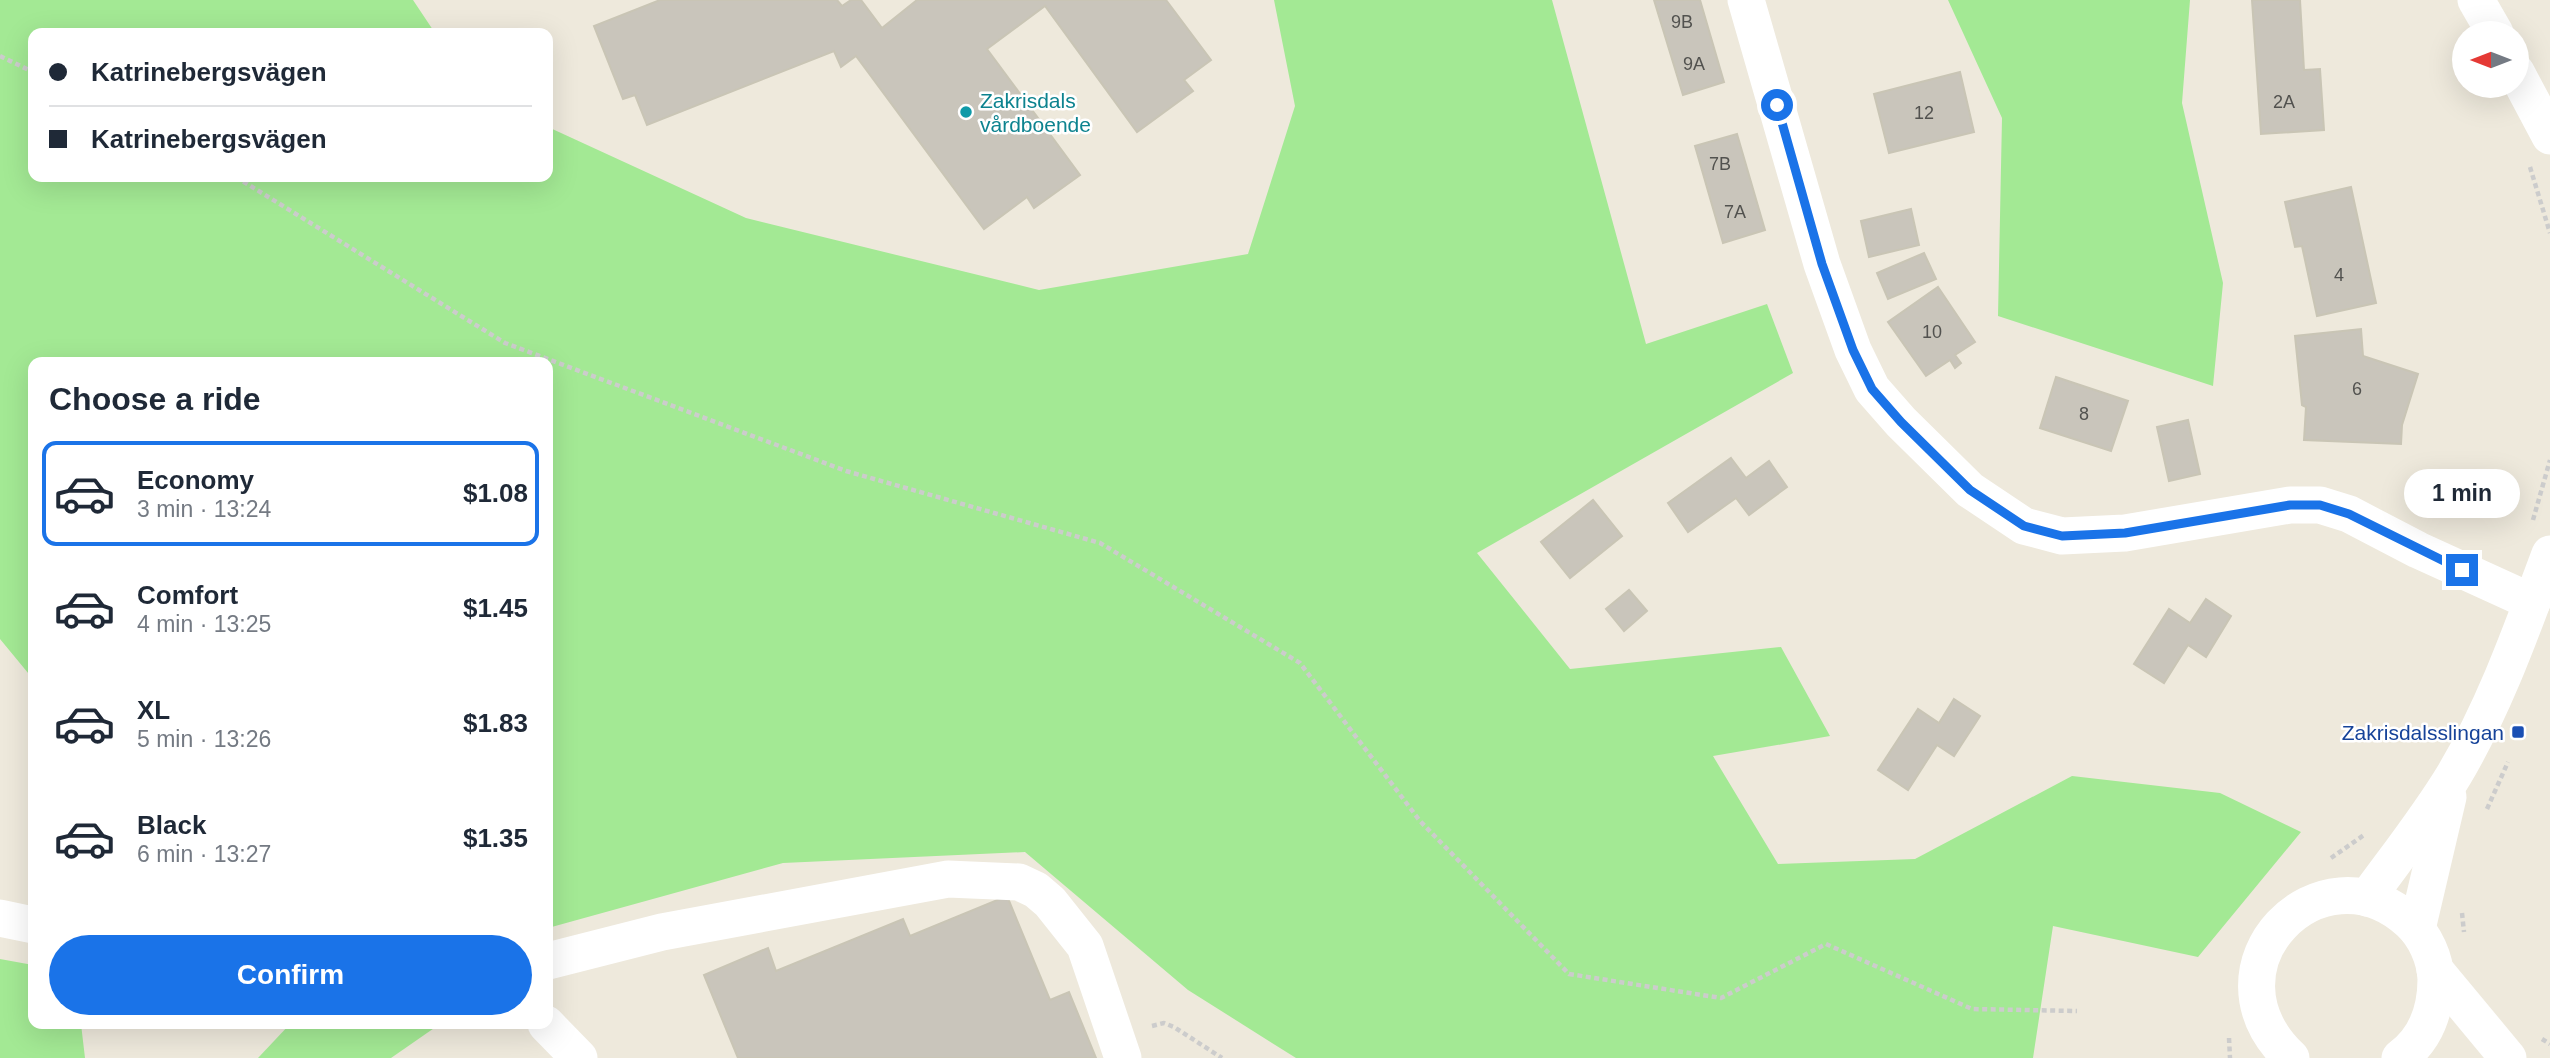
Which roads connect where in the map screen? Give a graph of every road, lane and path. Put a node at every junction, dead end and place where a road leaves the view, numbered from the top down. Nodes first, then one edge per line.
1 (1746, 0) edge
2 (2476, 0) edge
3 (2488, 21) edge
4 (0, 56) edge
5 (28, 70) edge
6 (2529, 96) edge
7 (2550, 136) edge
8 (244, 182) edge
9 (545, 357) edge
10 (553, 360) edge
11 (2550, 460) edge
12 (2540, 541) edge
13 (2532, 602) junction
14 (2453, 776) junction
15 (2368, 832) dead end
16 (2330, 859) dead end
17 (2367, 898) junction
18 (0, 918) edge
19 (28, 924) edge
20 (2417, 929) junction
21 (553, 960) edge
22 (2435, 970) junction
23 (2077, 1012) dead end
24 (2227, 1027) dead end
25 (550, 1029) edge
26 (1119, 1046) edge
27 (2282, 1054) edge
28 (579, 1058) edge
29 (1222, 1058) edge
30 (2230, 1058) edge
31 (2400, 1058) edge
32 (2508, 1058) edge

1 - 13 street
2 - 3 street
4 - 5 path
6 - 7 street
8 - 9 path
10 - 23 path
11 - 12 path
12 - 13 street
13 - 14 street
14 - 17 street
14 - 20 street
15 - 16 path
17 - 20 street
17 - 27 street
18 - 19 street
20 - 22 street
21 - 26 street
22 - 31 street
22 - 32 street
24 - 30 path
25 - 28 street
26 - 29 path

